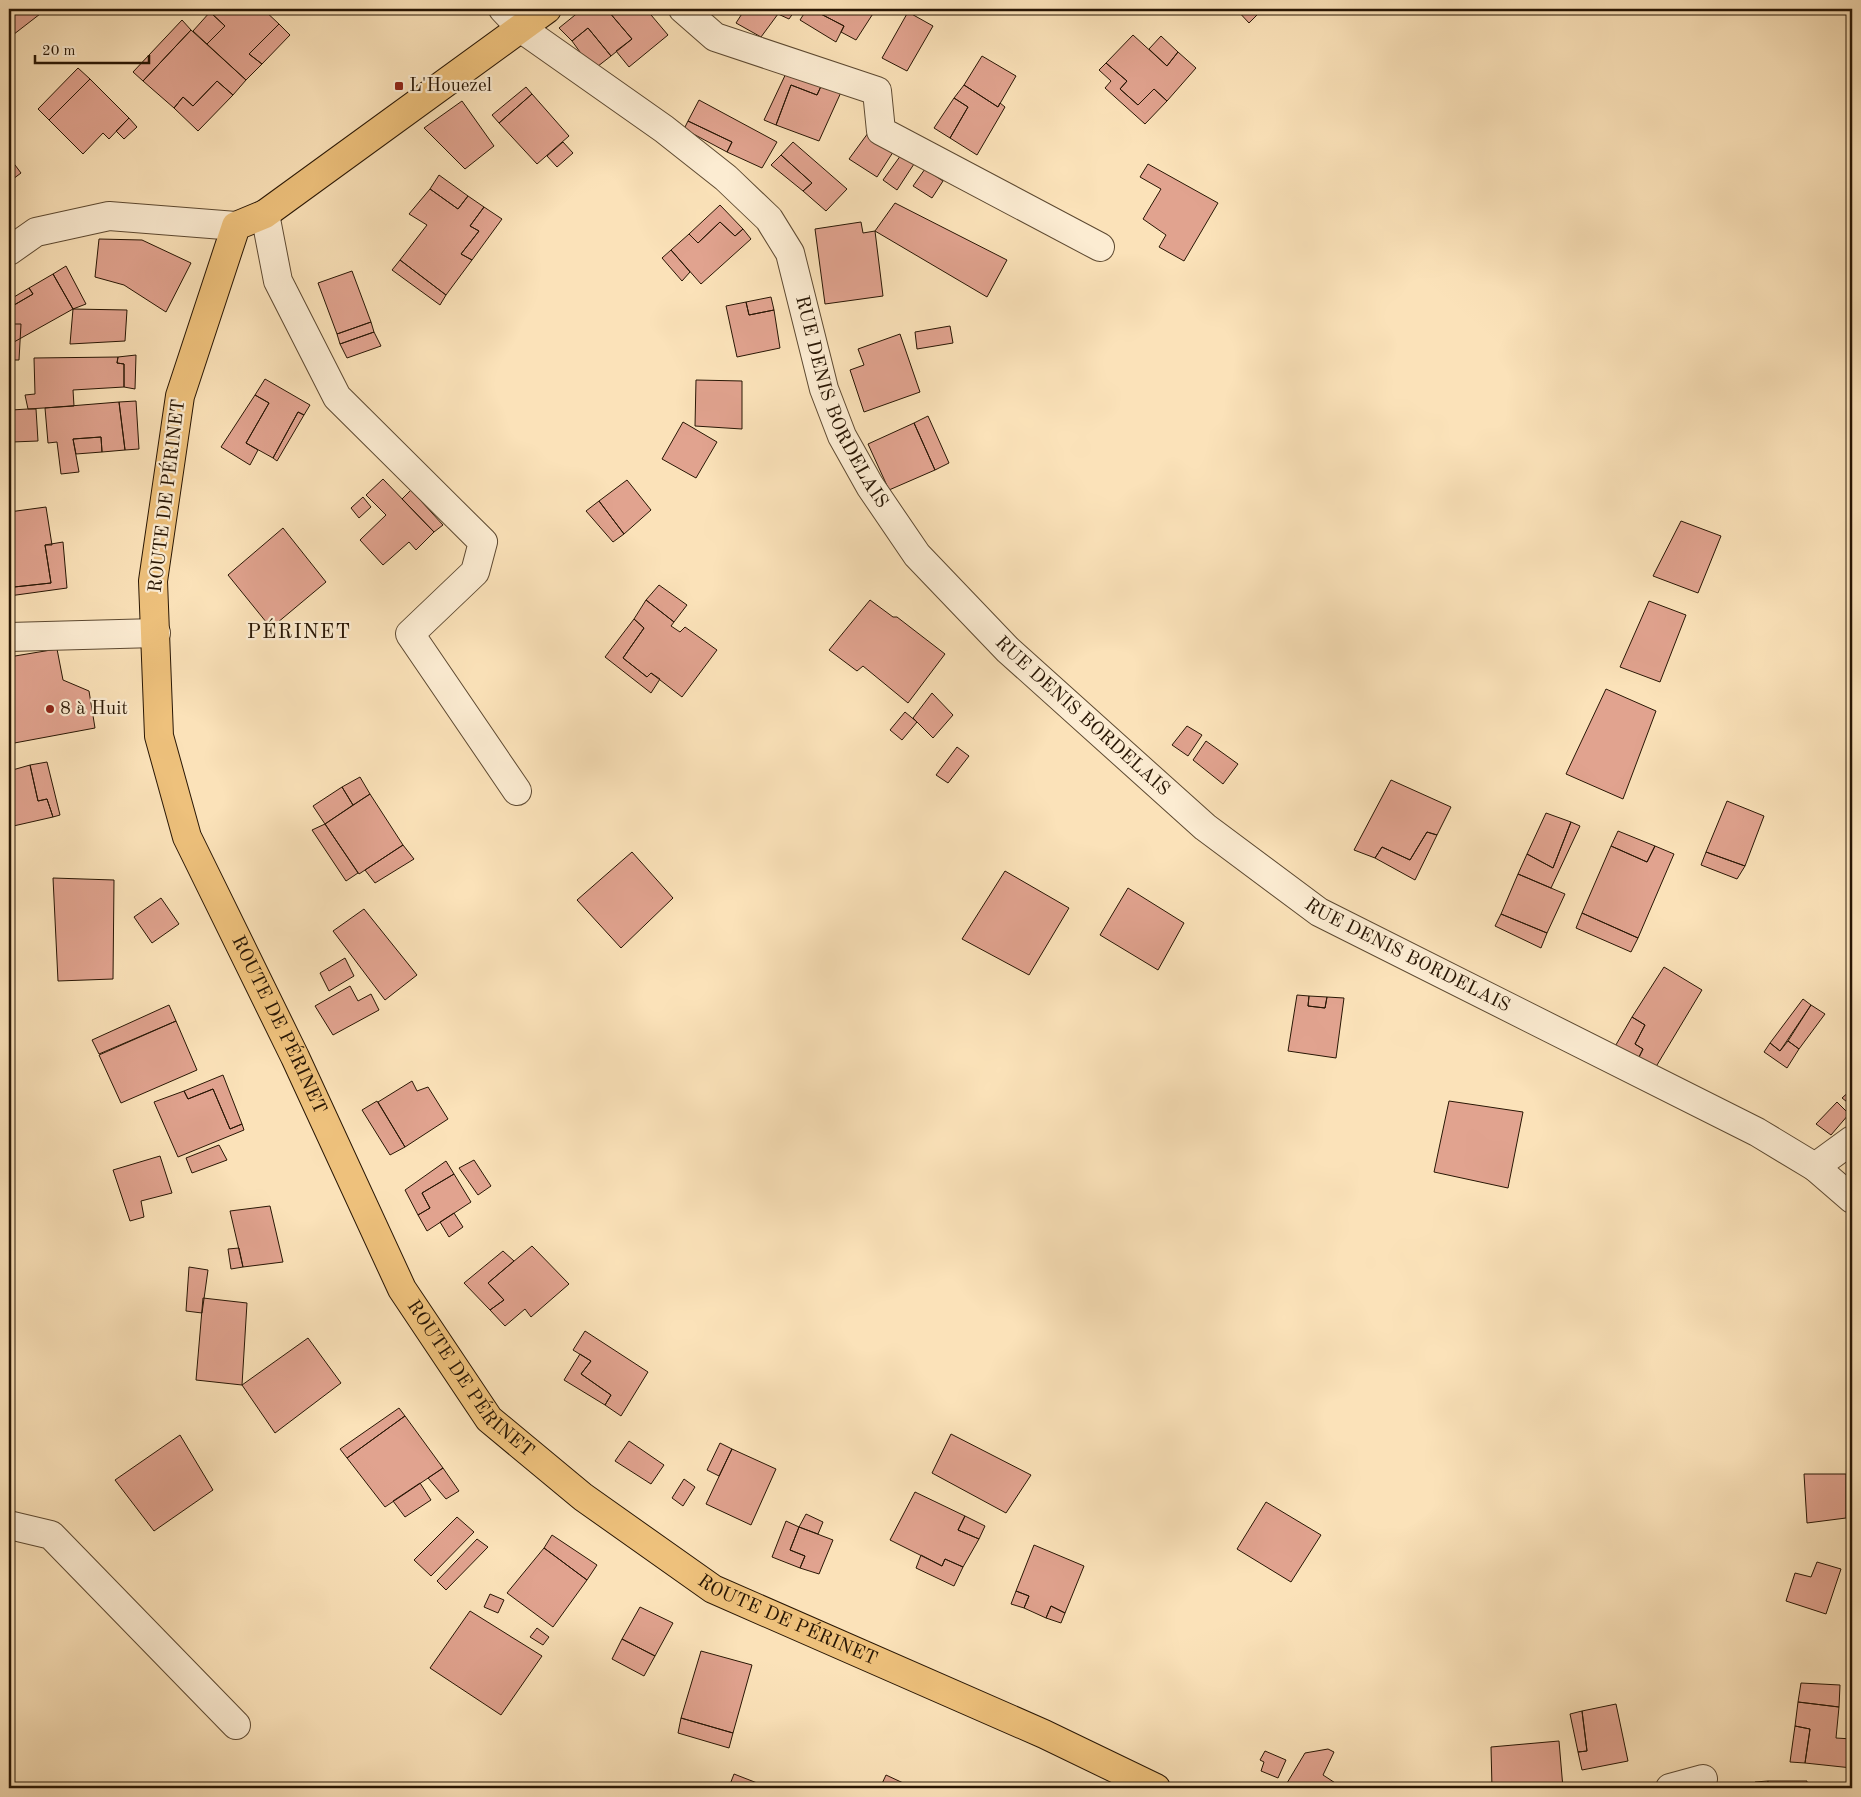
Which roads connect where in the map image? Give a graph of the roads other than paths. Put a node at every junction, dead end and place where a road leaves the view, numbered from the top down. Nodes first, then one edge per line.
1 (503, 9) edge
2 (547, 9) edge
3 (683, 9) edge
4 (522, 29) junction
5 (265, 214) junction
6 (236, 226) junction
7 (1100, 247) dead end
8 (9, 251) edge
9 (156, 633) junction
10 (9, 637) edge
11 (517, 791) dead end
12 (1852, 1140) edge
13 (1815, 1167) junction
14 (1852, 1199) edge
15 (9, 1525) edge
16 (236, 1725) dead end
17 (1703, 1779) dead end
18 (1156, 1788) edge
19 (1670, 1788) edge

1 - 4 street, RUE DENIS BORDELAIS
2 - 4 main road
3 - 7 street
4 - 5 main road
4 - 13 street, RUE DENIS BORDELAIS
5 - 6 main road
5 - 11 street
6 - 8 street
6 - 9 main road, ROUTE DE PÉRINET
9 - 10 street
9 - 18 main road, ROUTE DE PÉRINET
12 - 13 street
13 - 14 street, RUE DENIS BORDELAIS
15 - 16 street
17 - 19 street

